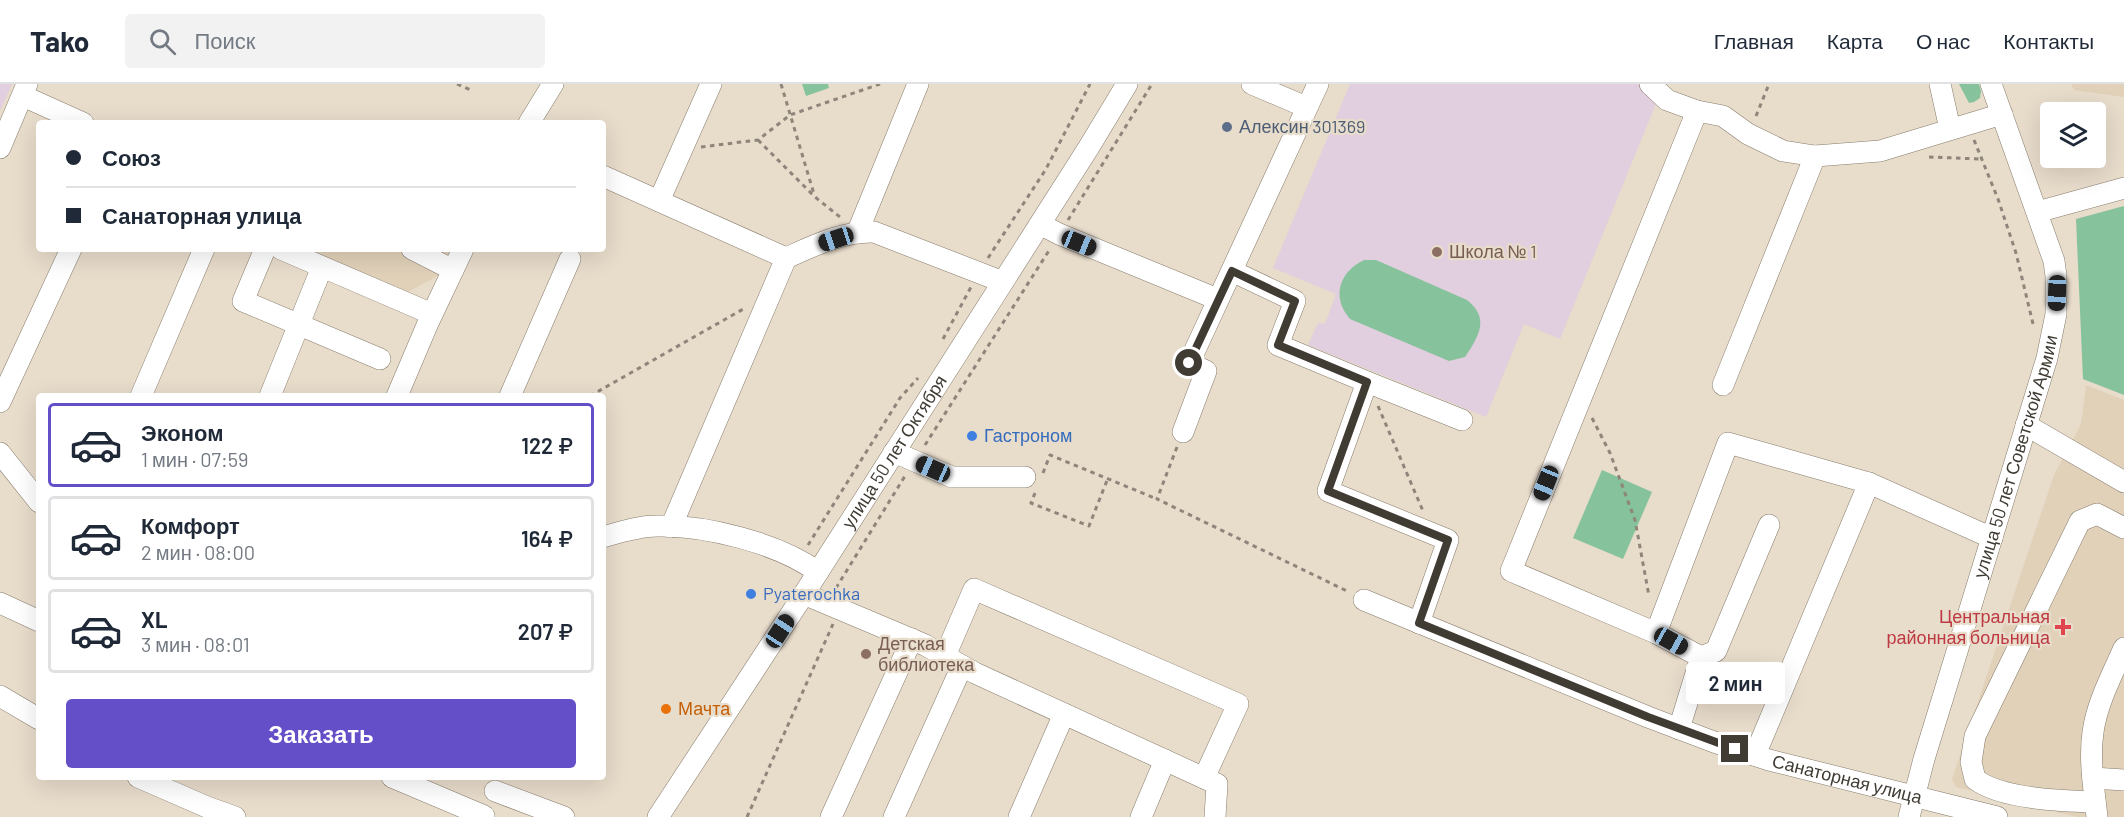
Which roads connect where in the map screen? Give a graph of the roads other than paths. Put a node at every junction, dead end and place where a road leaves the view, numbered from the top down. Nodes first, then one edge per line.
1 (553, 84) edge
2 (711, 84) edge
3 (918, 84) edge
4 (1127, 84) edge
5 (1252, 84) edge
6 (1318, 84) edge
7 (1650, 84) edge
8 (1940, 84) edge
9 (1991, 84) edge
10 (25, 90) edge
11 (1670, 92) edge
12 (1306, 107) junction
13 (1697, 111) junction
14 (2002, 114) junction
15 (78, 120) edge
16 (531, 120) edge
17 (1958, 126) junction
18 (0, 148) edge
19 (1815, 156) junction
20 (606, 177) edge
21 (2124, 188) edge
22 (659, 201) junction
23 (2037, 212) junction
24 (1040, 224) junction
25 (858, 231) junction
26 (70, 252) edge
27 (203, 252) edge
28 (264, 252) edge
29 (292, 252) edge
30 (418, 252) edge
31 (462, 252) edge
32 (786, 258) junction
33 (570, 259) dead end
34 (320, 260) edge
35 (453, 270) junction
36 (1232, 271) junction
37 (1003, 282) junction
38 (1217, 299) junction
39 (432, 314) junction
40 (299, 324) junction
41 (380, 359) dead end
42 (1367, 382) junction
43 (1723, 385) dead end
44 (142, 393) edge
45 (271, 393) edge
46 (398, 393) edge
47 (511, 393) edge
48 (0, 402) edge
49 (1462, 420) dead end
50 (2026, 425) junction
51 (1183, 432) road end
52 (894, 452) junction
53 (0, 453) edge
54 (1036, 478) road end
55 (2124, 482) edge
56 (1869, 483) junction
57 (36, 498) edge
58 (1769, 525) dead end
59 (671, 527) junction
60 (2124, 528) edge
61 (606, 536) edge
62 (1992, 538) junction
63 (818, 572) junction
64 (804, 594) junction
65 (1364, 600) road end
66 (0, 603) edge
67 (36, 620) edge
68 (1419, 623) junction
69 (1656, 633) junction
70 (912, 639) junction
71 (2124, 648) edge
72 (1701, 657) junction
73 (953, 661) junction
74 (0, 696) edge
75 (1064, 714) junction
76 (36, 717) edge
77 (1679, 729) junction
78 (1755, 755) junction
79 (1165, 760) junction
80 (1204, 778) junction
81 (2093, 778) junction
82 (145, 780) edge
83 (399, 780) edge
84 (2124, 780) edge
85 (498, 784) edge
86 (1915, 795) junction
87 (2096, 810) edge
88 (236, 817) edge
89 (484, 817) edge
90 (564, 817) edge
91 (657, 817) edge
92 (831, 817) edge
93 (894, 817) edge
94 (1019, 817) edge
95 (1141, 817) edge
96 (1215, 817) edge
97 (1910, 817) edge
98 (1997, 817) edge

1 - 16 street
2 - 22 street
3 - 25 street
4 - 24 street, улица 50 лет Октября
5 - 12 street
6 - 12 street
7 - 11 street
8 - 17 street
9 - 14 street, улица 50 лет Советской Армии
10 - 15 street
10 - 18 street
11 - 13 street
12 - 36 street
13 - 19 street
13 - 69 street
14 - 17 street
14 - 23 street, улица 50 лет Советской Армии
17 - 19 street
19 - 43 street
20 - 22 street
21 - 23 street
22 - 32 street
23 - 50 street, улица 50 лет Советской Армии
24 - 37 street, улица 50 лет Октября
24 - 38 street
25 - 32 street
25 - 37 street
26 - 48 street
27 - 44 street
28 - 40 street
29 - 34 street
30 - 35 street
31 - 35 street
32 - 59 street
33 - 47 street
34 - 39 street
34 - 40 street
35 - 39 street
36 - 38 street
36 - 42 street
37 - 52 street, улица 50 лет Октября
38 - 51 street
39 - 46 street
40 - 41 street
40 - 45 street
42 - 49 street
42 - 68 street
50 - 55 street
50 - 62 street, улица 50 лет Советской Армии
52 - 54 street
52 - 63 street, улица 50 лет Октября
53 - 57 street
56 - 62 street
56 - 69 street
56 - 78 street
58 - 72 street
59 - 61 street
59 - 63 street
60 - 87 street
62 - 86 street, улица 50 лет Советской Армии
63 - 64 street, улица 50 лет Октября
64 - 70 street
64 - 91 street, улица 50 лет Октября
65 - 68 street, Санаторная улица
66 - 67 street
68 - 77 street, Санаторная улица
69 - 72 street
70 - 73 street
70 - 92 street
71 - 81 street
72 - 77 street
73 - 75 street
73 - 80 street
73 - 93 street
74 - 76 street
75 - 79 street
75 - 94 street
77 - 78 street, Санаторная улица
78 - 86 street, Санаторная улица
79 - 80 street
79 - 95 street
80 - 96 street
81 - 84 street
81 - 87 street
82 - 88 street
83 - 89 street
85 - 89 street
85 - 90 street
86 - 97 street, улица 50 лет Советской Армии
86 - 98 street, Санаторная улица

